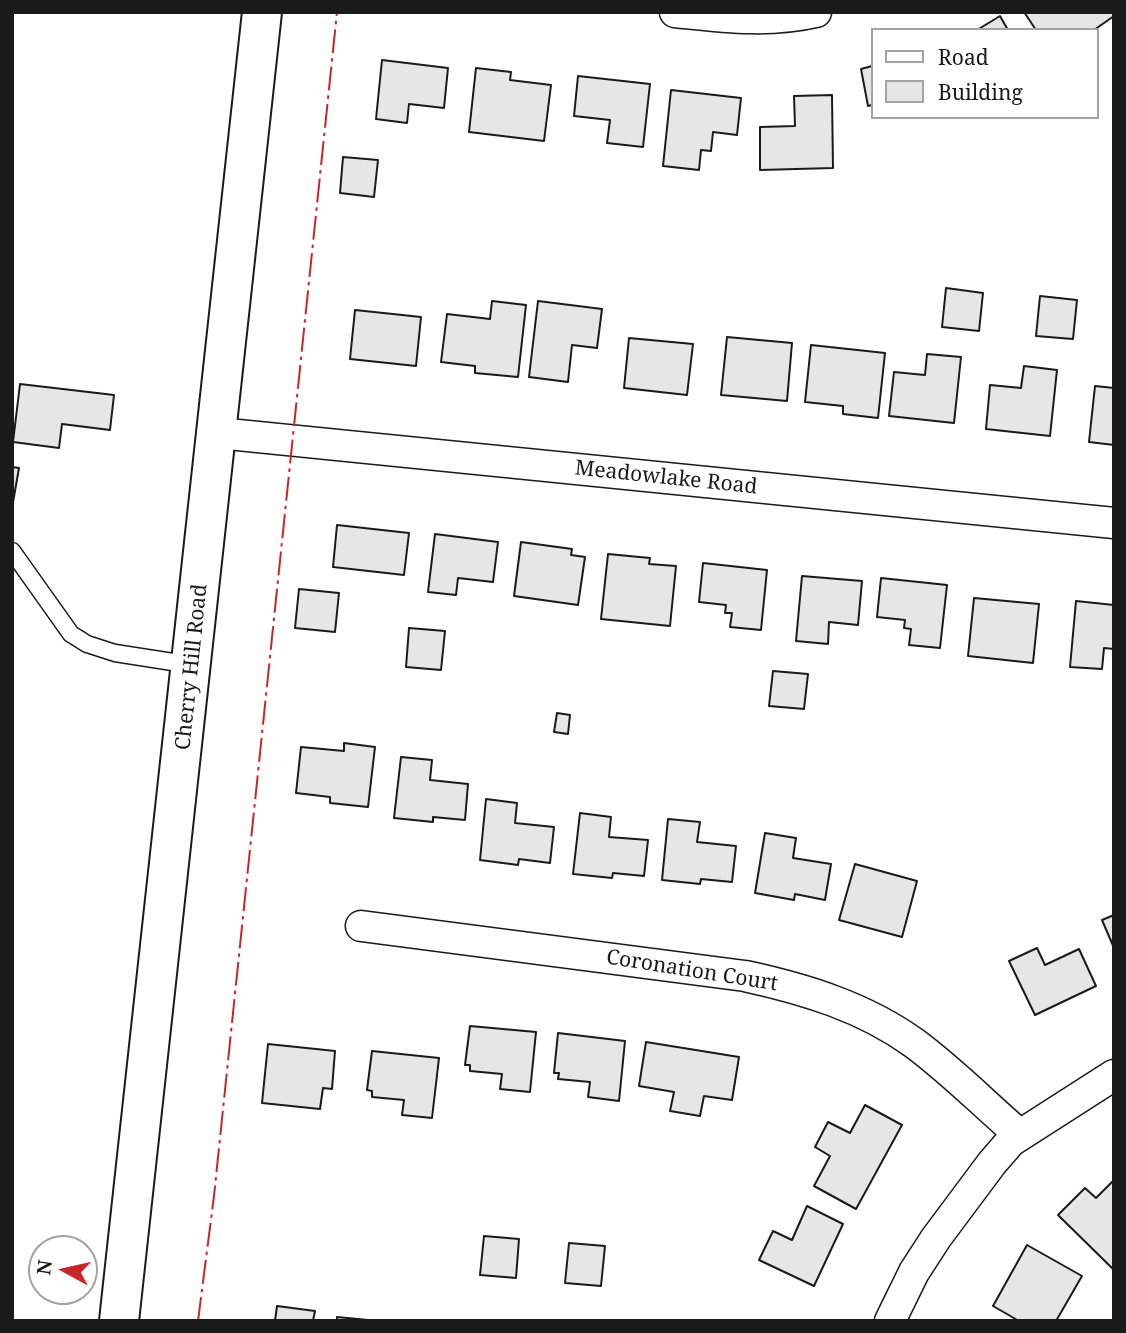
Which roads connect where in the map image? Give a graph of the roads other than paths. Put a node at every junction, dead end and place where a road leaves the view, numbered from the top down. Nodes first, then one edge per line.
1 (262, 12) edge
2 (675, 12) edge
3 (816, 12) edge
4 (218, 433) junction
5 (1114, 523) edge
6 (12, 551) edge
7 (192, 665) junction
8 (361, 926) dead end
9 (1114, 1075) edge
10 (1020, 1135) junction
11 (119, 1321) edge
12 (890, 1321) edge

1 - 4 main road, Cherry Hill Road
2 - 3 street
4 - 5 street, Meadowlake Road
4 - 7 main road, Cherry Hill Road
6 - 7 lane
7 - 11 main road, Cherry Hill Road
8 - 10 street, Coronation Court
9 - 10 street
10 - 12 street

